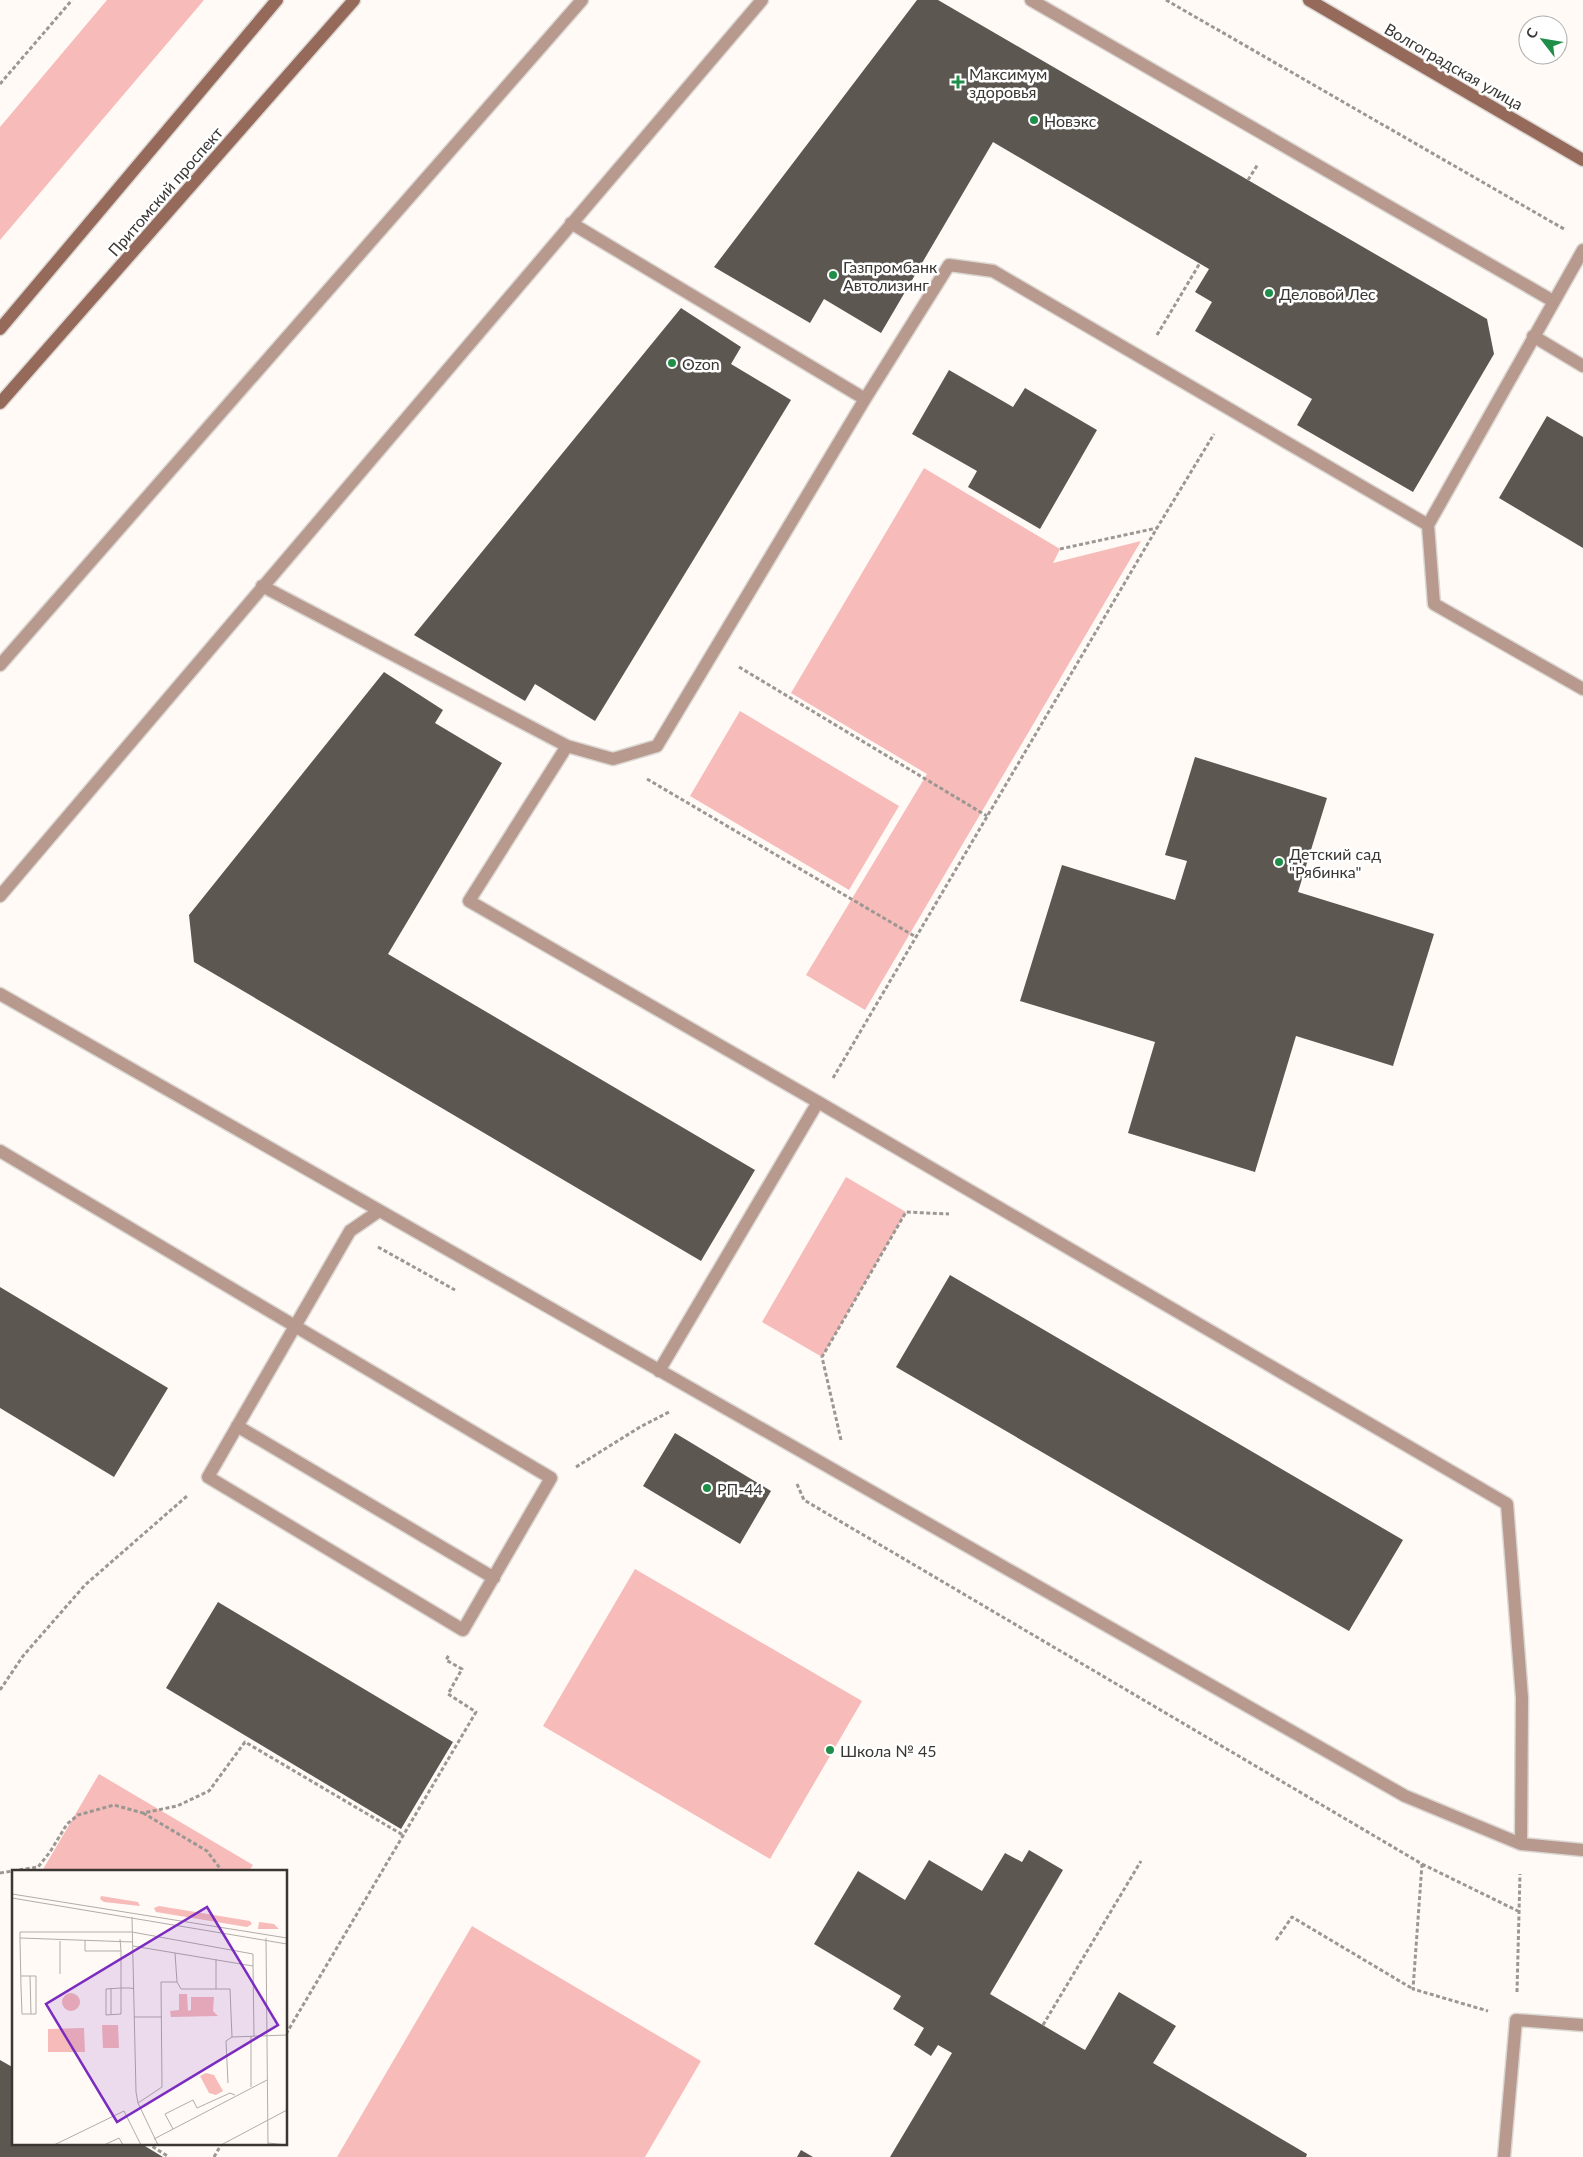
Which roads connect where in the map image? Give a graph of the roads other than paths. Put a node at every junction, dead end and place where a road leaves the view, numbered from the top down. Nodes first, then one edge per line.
1 (276, 0) edge
2 (354, 0) edge
3 (582, 0) edge
4 (762, 0) edge
5 (1030, 0) edge
6 (1309, 0) edge
7 (1583, 160) edge
8 (571, 223) junction
9 (1583, 250) edge
10 (1553, 301) junction
11 (0, 328) edge
12 (1533, 336) junction
13 (1583, 366) edge
14 (865, 399) junction
15 (0, 403) edge
16 (1428, 525) junction
17 (262, 586) junction
18 (0, 665) edge
19 (1583, 688) edge
20 (567, 746) junction
21 (0, 896) edge
22 (0, 994) edge
23 (818, 1102) junction
24 (0, 1151) edge
25 (379, 1211) junction
26 (294, 1326) junction
27 (659, 1370) junction
28 (237, 1426) junction
29 (494, 1578) junction
30 (1521, 1844) junction
31 (1583, 1850) edge
32 (1583, 2025) edge
33 (1504, 2157) edge

1 - 11 main road
2 - 15 main road, Притомский проспект
3 - 18 lane
4 - 8 lane
5 - 10 lane
6 - 7 main road, Волгоградская улица
8 - 14 lane
8 - 17 lane
9 - 10 lane
10 - 12 lane
12 - 13 lane
12 - 16 lane
14 - 16 lane
14 - 20 lane
16 - 19 lane
17 - 20 lane
17 - 21 lane
20 - 23 lane
22 - 25 lane
23 - 27 lane
23 - 30 lane
24 - 26 lane
25 - 26 lane
25 - 27 lane
26 - 28 lane
26 - 29 lane
27 - 30 lane
28 - 29 lane
28 - 29 lane
30 - 31 lane
32 - 33 lane

